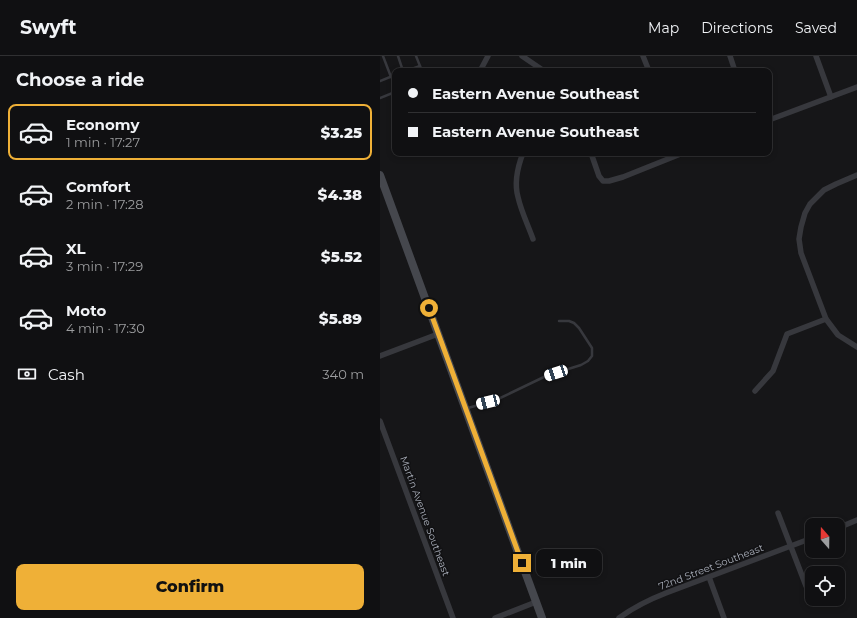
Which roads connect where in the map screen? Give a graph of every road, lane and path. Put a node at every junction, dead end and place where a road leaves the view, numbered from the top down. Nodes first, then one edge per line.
1 (383, 56) edge
2 (398, 56) edge
3 (416, 56) edge
4 (488, 56) edge
5 (522, 56) edge
6 (643, 56) edge
7 (730, 56) edge
8 (816, 56) edge
9 (420, 66) joint
10 (404, 68) edge
11 (414, 68) edge
12 (482, 68) edge
13 (540, 68) edge
14 (648, 68) edge
15 (734, 68) edge
16 (391, 77) joint
17 (380, 81) edge
18 (857, 87) edge
19 (392, 93) edge
20 (832, 96) junction
21 (380, 98) edge
22 (772, 119) edge
23 (522, 156) edge
24 (592, 156) edge
25 (675, 156) edge
26 (857, 175) edge
27 (380, 176) edge
28 (533, 239) dead end
29 (826, 319) junction
30 (560, 321) dead end
31 (438, 334) junction
32 (857, 347) edge
33 (380, 356) edge
34 (755, 391) dead end
35 (465, 409) junction
36 (380, 421) edge
37 (778, 513) dead end
38 (857, 520) edge
39 (845, 525) edge
40 (805, 541) edge
41 (791, 546) junction
42 (709, 577) junction
43 (805, 583) edge
44 (536, 602) junction
45 (453, 618) edge
46 (495, 618) edge
47 (542, 618) edge
48 (619, 618) edge
49 (724, 618) edge

1 - 16 lane
2 - 10 lane
3 - 9 lane
4 - 12 street
5 - 13 street
6 - 14 street
7 - 15 street
8 - 20 street
9 - 11 lane
16 - 17 lane
18 - 20 street
19 - 21 lane
20 - 22 street
23 - 28 street
24 - 25 street
26 - 29 street
27 - 31 street
29 - 32 street
29 - 34 street
30 - 35 lane
31 - 33 street
31 - 35 street
35 - 44 street
36 - 45 street, Martin Avenue Southeast
37 - 41 street
38 - 39 street
40 - 41 street, 72nd Street Southeast
41 - 42 street, 72nd Street Southeast
41 - 43 street
42 - 48 street, 72nd Street Southeast
42 - 49 street
44 - 46 street
44 - 47 street

